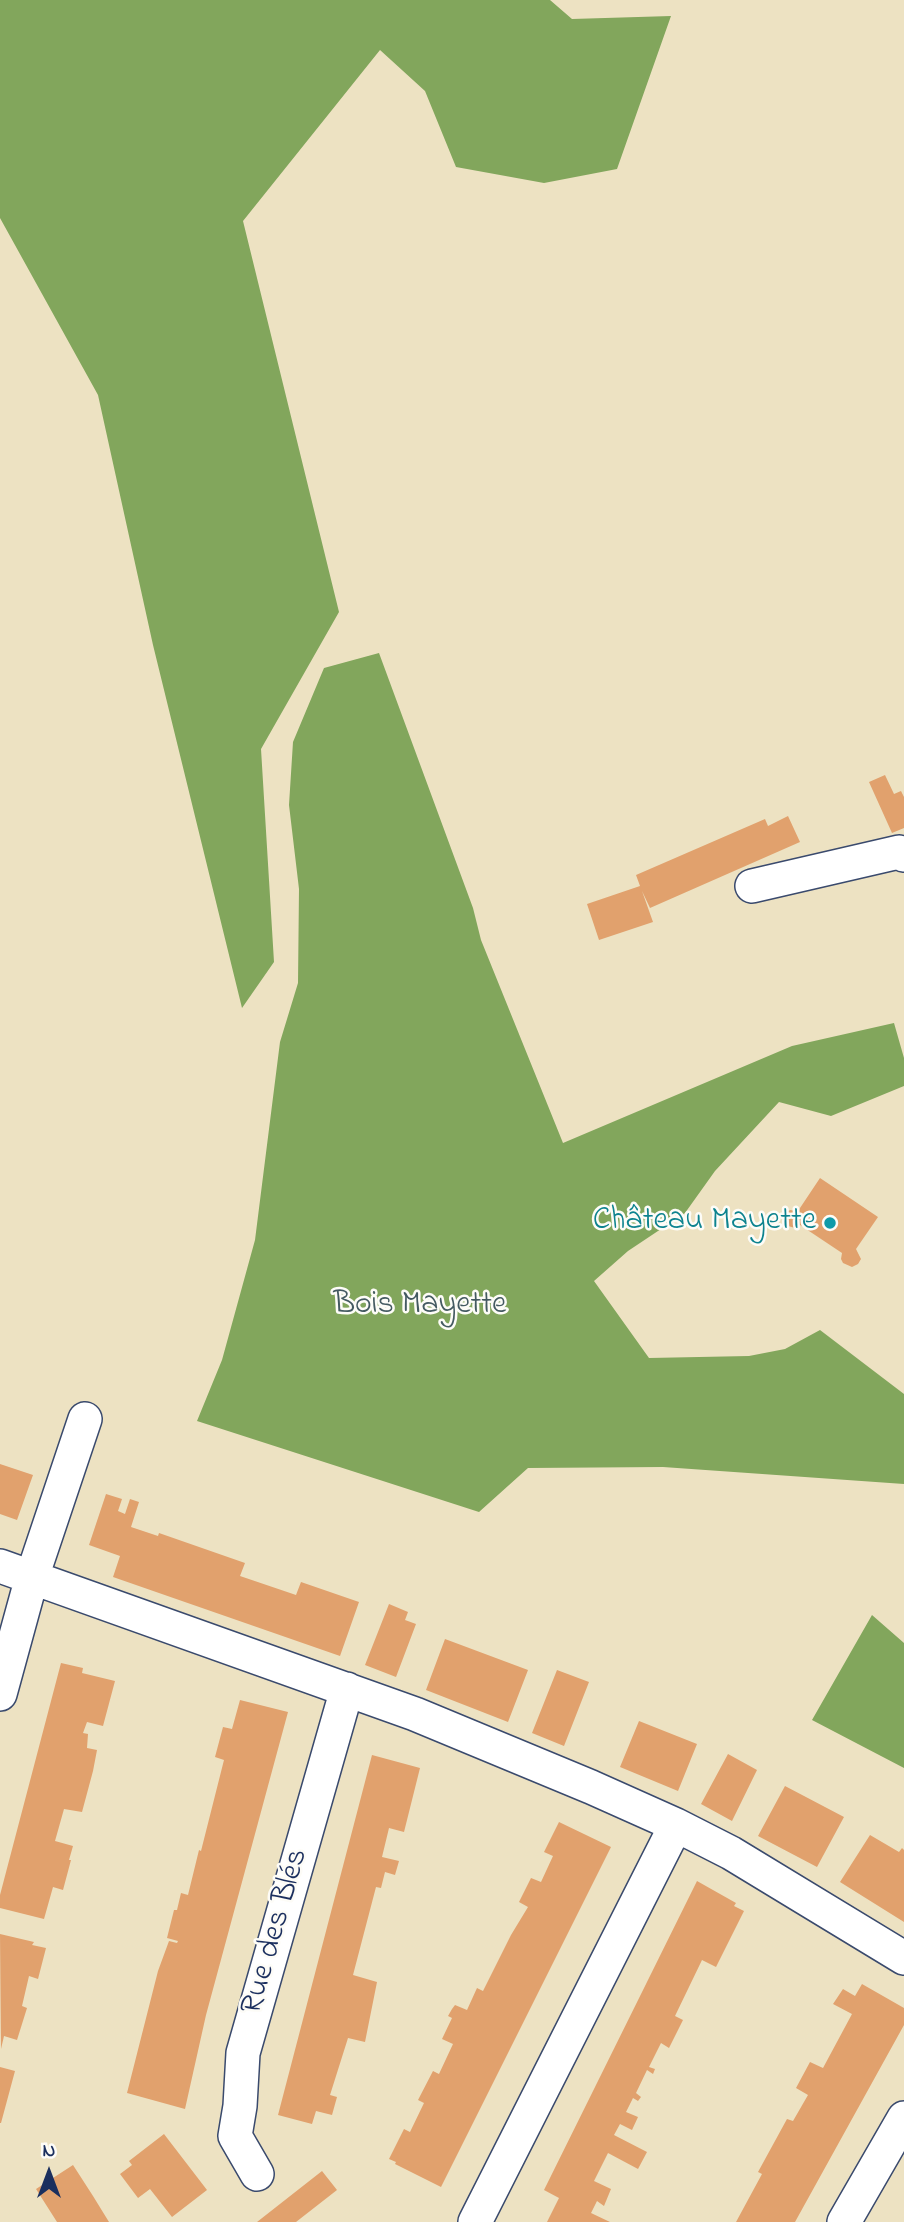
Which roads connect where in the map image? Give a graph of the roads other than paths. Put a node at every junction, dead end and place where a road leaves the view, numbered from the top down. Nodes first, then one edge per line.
1 (904, 855) edge
2 (752, 886) dead end
3 (85, 1419) dead end
4 (0, 1566) edge
5 (32, 1577) junction
6 (347, 1689) junction
7 (0, 1694) edge
8 (676, 1825) junction
9 (904, 1958) edge
10 (904, 2118) edge
11 (257, 2174) dead end
12 (475, 2222) edge
13 (844, 2222) edge

1 - 2 street
3 - 5 street
4 - 5 street
5 - 6 street
5 - 7 street
6 - 8 street
6 - 11 street, Rue des Blés
8 - 9 street
8 - 12 street
10 - 13 street

